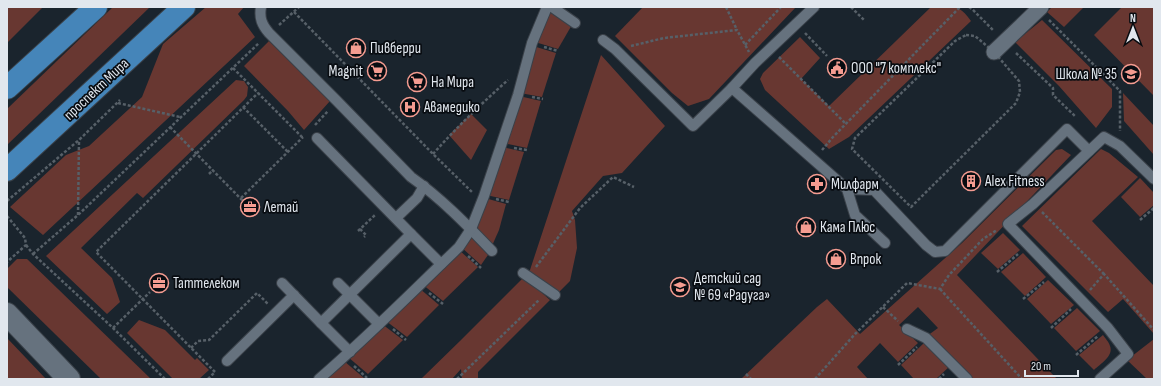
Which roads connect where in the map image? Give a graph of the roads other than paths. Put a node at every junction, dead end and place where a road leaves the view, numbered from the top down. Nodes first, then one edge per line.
1 (96, 7) edge
2 (184, 7) edge
3 (261, 7) edge
4 (547, 7) edge
5 (552, 7) edge
6 (814, 7) edge
7 (1040, 8) edge
8 (575, 23) dead end
9 (603, 40) dead end
10 (994, 52) road end
11 (7, 88) edge
12 (732, 88) junction
13 (317, 138) dead end
14 (1089, 151) junction
15 (7, 170) edge
16 (1154, 179) edge
17 (424, 186) junction
18 (846, 189) junction
19 (396, 218) junction
20 (471, 229) junction
21 (412, 234) junction
22 (885, 243) dead end
23 (492, 251) dead end
24 (441, 264) junction
25 (526, 275) road end
26 (282, 282) dead end
27 (338, 282) dead end
28 (552, 293) road end
29 (294, 295) junction
30 (350, 295) junction
31 (7, 314) edge
32 (321, 323) junction
33 (379, 324) junction
34 (907, 329) dead end
35 (347, 355) junction
36 (223, 364) road end
37 (69, 379) edge
38 (319, 379) edge
39 (968, 379) edge
40 (1100, 379) edge

1 - 11 main road
2 - 15 main road, проспект Мира
3 - 17 lane
4 - 20 lane
5 - 8 lane
6 - 12 lane
7 - 10 street
9 - 12 lane
12 - 18 lane
13 - 19 lane
14 - 16 lane
14 - 18 lane
14 - 40 lane
17 - 19 lane
17 - 20 lane
18 - 22 lane
19 - 21 lane
20 - 23 lane
20 - 24 lane
21 - 24 lane
21 - 30 lane
24 - 33 lane
25 - 28 lane
26 - 29 lane
27 - 30 lane
29 - 32 lane
29 - 36 lane
30 - 32 lane
30 - 33 lane
31 - 37 main road
32 - 35 lane
33 - 35 lane
34 - 39 lane
35 - 38 lane

